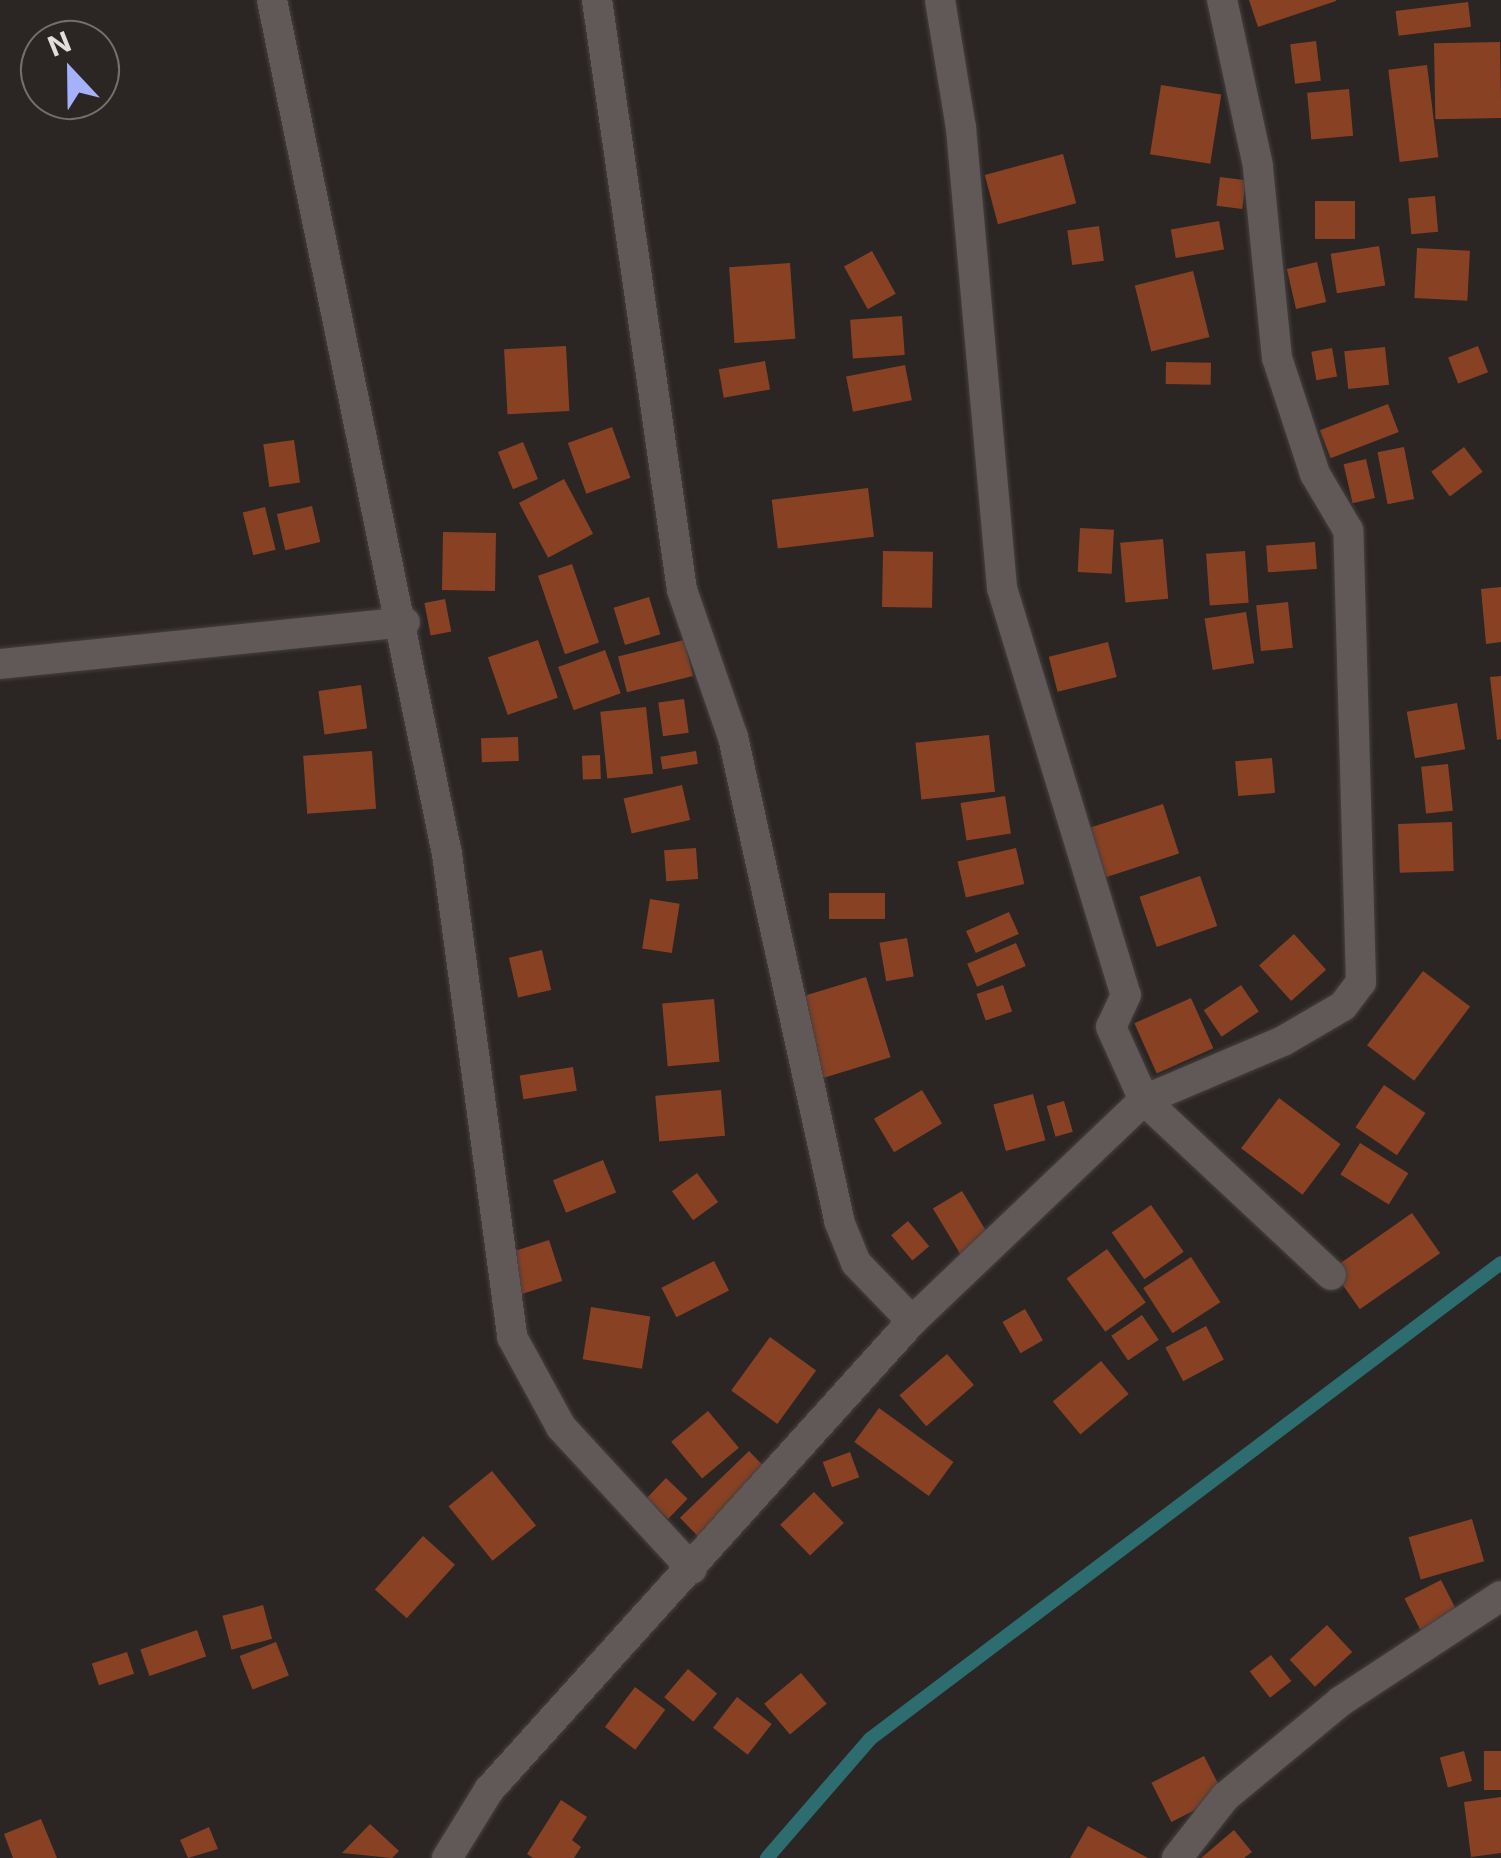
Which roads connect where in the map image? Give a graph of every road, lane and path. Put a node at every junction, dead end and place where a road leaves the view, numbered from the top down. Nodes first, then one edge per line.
1 (272, 0) edge
2 (596, 0) edge
3 (940, 0) edge
4 (1222, 0) edge
5 (405, 622) junction
6 (0, 664) edge
7 (1144, 1100) junction
8 (1331, 1276) dead end
9 (912, 1322) junction
10 (692, 1568) junction
11 (1501, 1596) edge
12 (448, 1858) edge
13 (1177, 1858) edge

1 - 5 street
2 - 9 street
3 - 7 street
4 - 7 street
5 - 6 street
5 - 10 street
7 - 8 street
7 - 9 street
9 - 10 street
10 - 12 street
11 - 13 street

